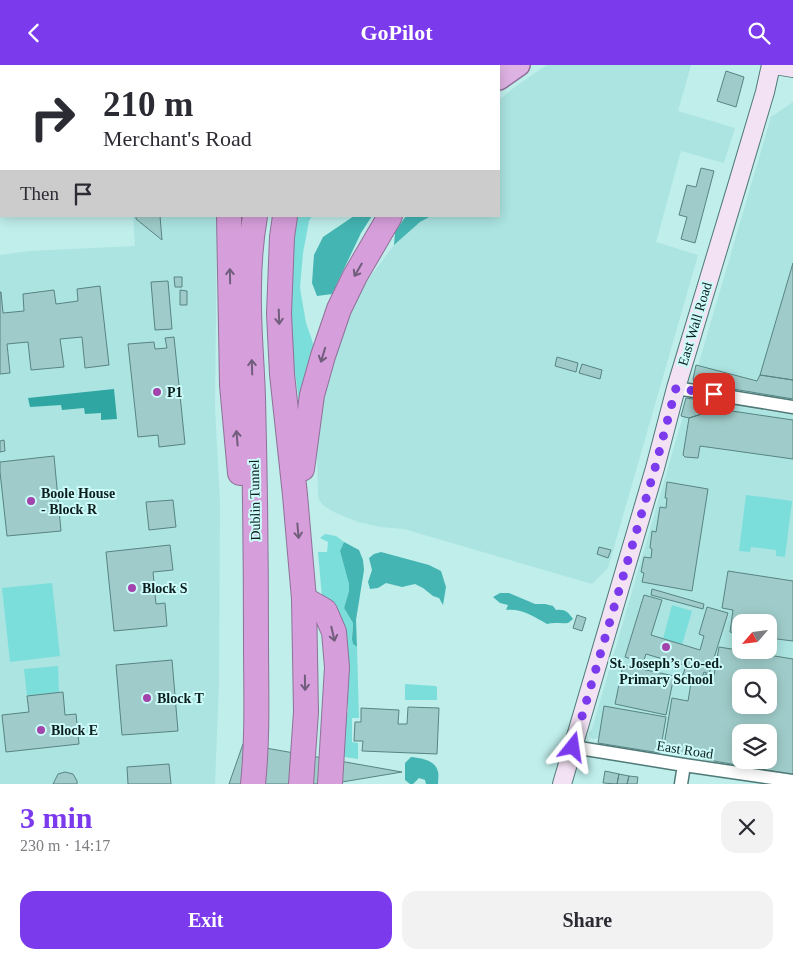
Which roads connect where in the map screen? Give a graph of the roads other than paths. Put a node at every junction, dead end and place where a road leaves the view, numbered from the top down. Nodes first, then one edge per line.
1 (519, 65) edge
2 (771, 65) edge
3 (775, 65) edge
4 (793, 68) edge
5 (500, 78) edge
6 (229, 217) edge
7 (255, 217) edge
8 (285, 217) edge
9 (389, 217) edge
10 (676, 388) junction
11 (793, 407) edge
12 (295, 495) junction
13 (304, 599) junction
14 (256, 644) junction
15 (573, 747) junction
16 (684, 765) junction
17 (793, 781) edge
18 (253, 784) edge
19 (301, 784) edge
20 (330, 784) edge
21 (562, 784) edge
22 (681, 784) edge

1 - 5 highway
2 - 10 main road, East Wall Road
3 - 4 main road
14 -> 6 highway
14 -> 7 highway, Dublin Tunnel
8 -> 12 highway
9 -> 12 highway
10 - 11 street
10 - 15 main road, East Wall Road
12 -> 13 highway
13 -> 19 highway
13 -> 20 highway
14 - 18 highway, Dublin Tunnel
15 - 16 street, East Road
15 - 21 main road, East Wall Road
16 - 17 street, East Road
16 - 22 street

